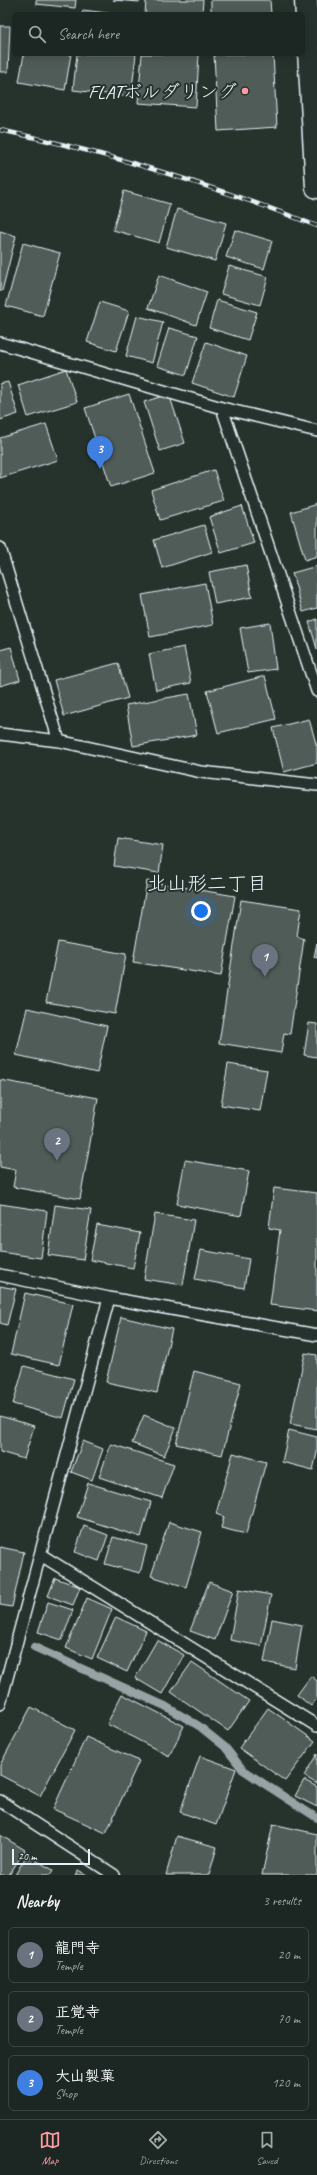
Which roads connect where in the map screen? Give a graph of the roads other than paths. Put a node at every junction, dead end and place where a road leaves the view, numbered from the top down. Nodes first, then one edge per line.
1 (306, 0) edge
2 (317, 187) edge
3 (0, 343) edge
4 (222, 408) junction
5 (317, 431) edge
6 (0, 548) edge
7 (317, 691) edge
8 (0, 734) edge
9 (59, 741) junction
10 (317, 785) edge
11 (0, 1275) edge
12 (109, 1298) junction
13 (317, 1335) edge
14 (42, 1555) junction
15 (0, 1704) edge
16 (317, 1726) edge
17 (0, 1801) edge
18 (114, 1875) edge

1 - 2 street
3 - 4 lane
4 - 5 lane
4 - 7 lane
6 - 9 lane
8 - 9 lane
9 - 10 lane
11 - 12 lane
12 - 13 lane
12 - 14 lane
14 - 15 lane
14 - 16 lane
17 - 18 lane

